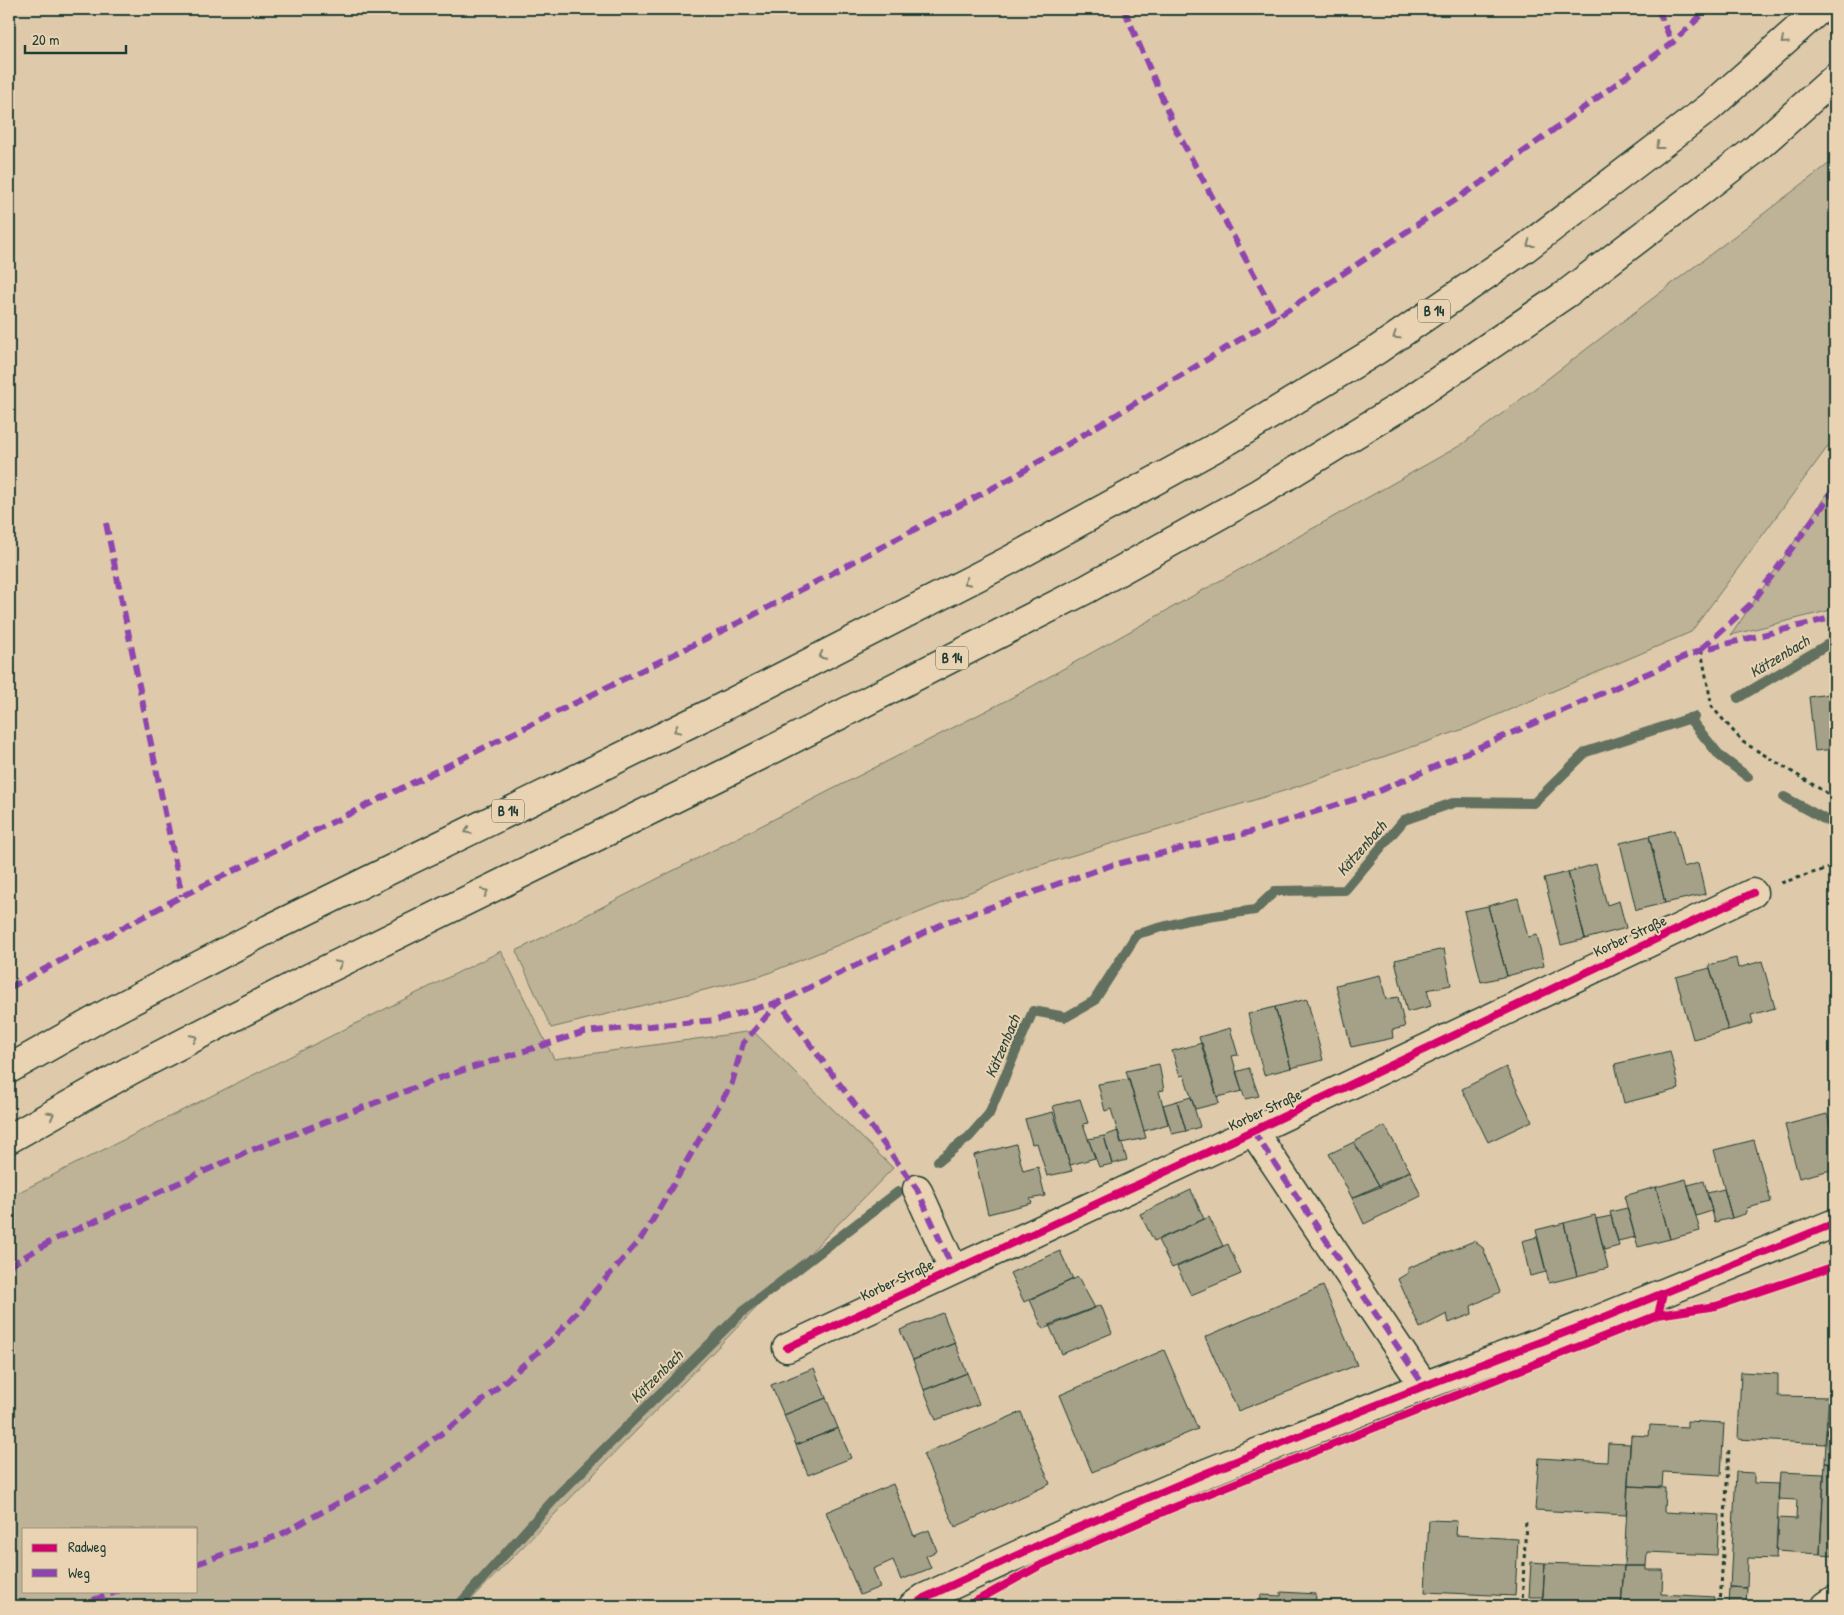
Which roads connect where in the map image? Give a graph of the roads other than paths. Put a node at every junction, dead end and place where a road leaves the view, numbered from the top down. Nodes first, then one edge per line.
1 (1820, 9) edge
2 (1835, 78) edge
3 (1753, 893) road end
4 (9, 1068) edge
5 (1253, 1131) junction
6 (9, 1139) edge
7 (917, 1189) dead end
8 (1835, 1223) edge
9 (954, 1269) junction
10 (787, 1348) dead end
11 (1424, 1386) junction
12 (1835, 1600) edge
13 (913, 1606) edge
14 (1826, 1606) edge

1 -> 4 main road, B 14
6 -> 2 main road, B 14
3 - 5 main road, Korber Straße
5 - 9 main road, Korber Straße
5 - 11 main road, Korber Straße
7 - 9 main road, Korber Straße
8 - 11 main road
9 - 10 main road, Korber Straße
11 - 13 main road
12 - 14 main road

